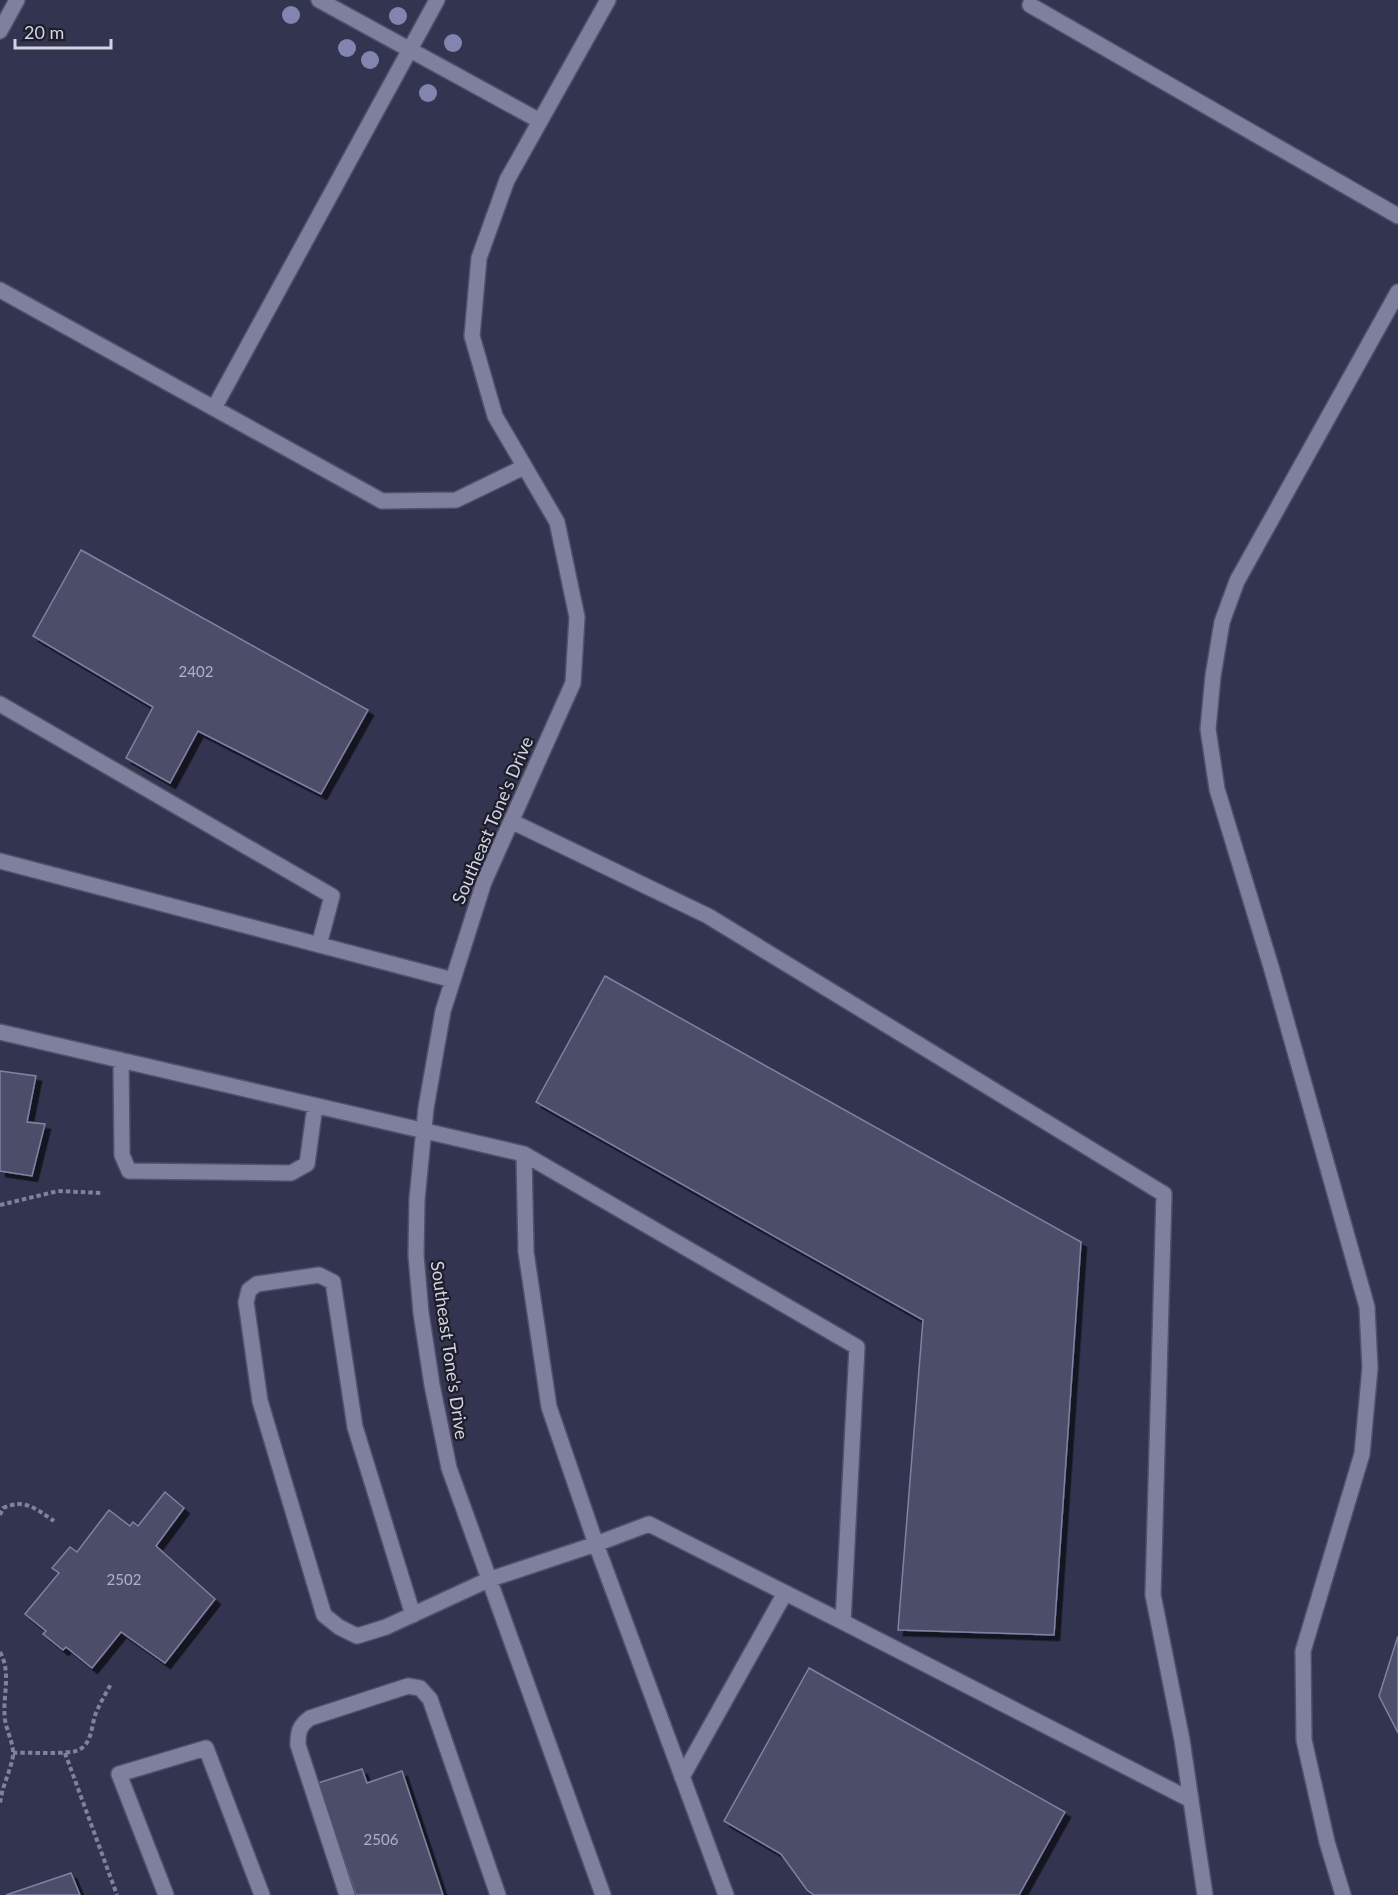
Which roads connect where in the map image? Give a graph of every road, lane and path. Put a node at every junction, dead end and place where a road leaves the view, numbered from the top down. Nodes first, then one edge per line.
1 (17, 0) edge
2 (320, 0) edge
3 (438, 0) edge
4 (608, 0) edge
5 (1030, 5) dead end
6 (0, 31) edge
7 (410, 50) junction
8 (540, 121) junction
9 (1398, 216) edge
10 (0, 290) edge
11 (1398, 292) edge
12 (214, 408) junction
13 (524, 467) junction
14 (0, 704) edge
15 (511, 821) junction
16 (0, 861) edge
17 (319, 945) junction
18 (453, 980) junction
19 (0, 1032) edge
20 (121, 1060) junction
21 (315, 1106) junction
22 (423, 1132) junction
23 (524, 1154) junction
24 (101, 1193) dead end
25 (0, 1205) edge
26 (0, 1515) edge
27 (54, 1521) dead end
28 (596, 1544) junction
29 (488, 1580) junction
30 (785, 1593) junction
31 (413, 1615) junction
32 (843, 1622) junction
33 (0, 1652) edge
34 (111, 1684) dead end
35 (13, 1753) junction
36 (65, 1753) junction
37 (682, 1777) junction
38 (1191, 1800) junction
39 (0, 1805) edge
40 (117, 1895) edge
41 (166, 1895) edge
42 (262, 1895) edge
43 (347, 1895) edge
44 (498, 1895) edge
45 (603, 1895) edge
46 (726, 1895) edge
47 (1205, 1895) edge
48 (1343, 1895) edge

1 - 6 street
2 - 7 street
3 - 7 street
4 - 8 street, Southeast Tone's Drive
5 - 9 street
7 - 8 street
7 - 12 street
8 - 13 street, Southeast Tone's Drive
10 - 12 street
11 - 48 street
12 - 13 street
13 - 15 street, Southeast Tone's Drive
14 - 17 street
15 - 18 street, Southeast Tone's Drive
15 - 38 street
16 - 17 street
17 - 18 street
18 - 22 street, Southeast Tone's Drive
19 - 20 street
20 - 21 street
20 - 21 street
21 - 22 street
22 - 23 street
22 - 29 street, Southeast Tone's Drive
23 - 28 street
23 - 32 street
24 - 25 path
26 - 27 path
28 - 29 street
28 - 30 street
28 - 37 street
29 - 31 street
29 - 45 street, Southeast Tone's Drive
30 - 32 street
30 - 37 street
31 - 31 street
32 - 38 street
33 - 35 path
34 - 36 path
35 - 36 path
35 - 39 path
36 - 40 path
37 - 46 street
38 - 47 street
41 - 42 street
43 - 44 street

